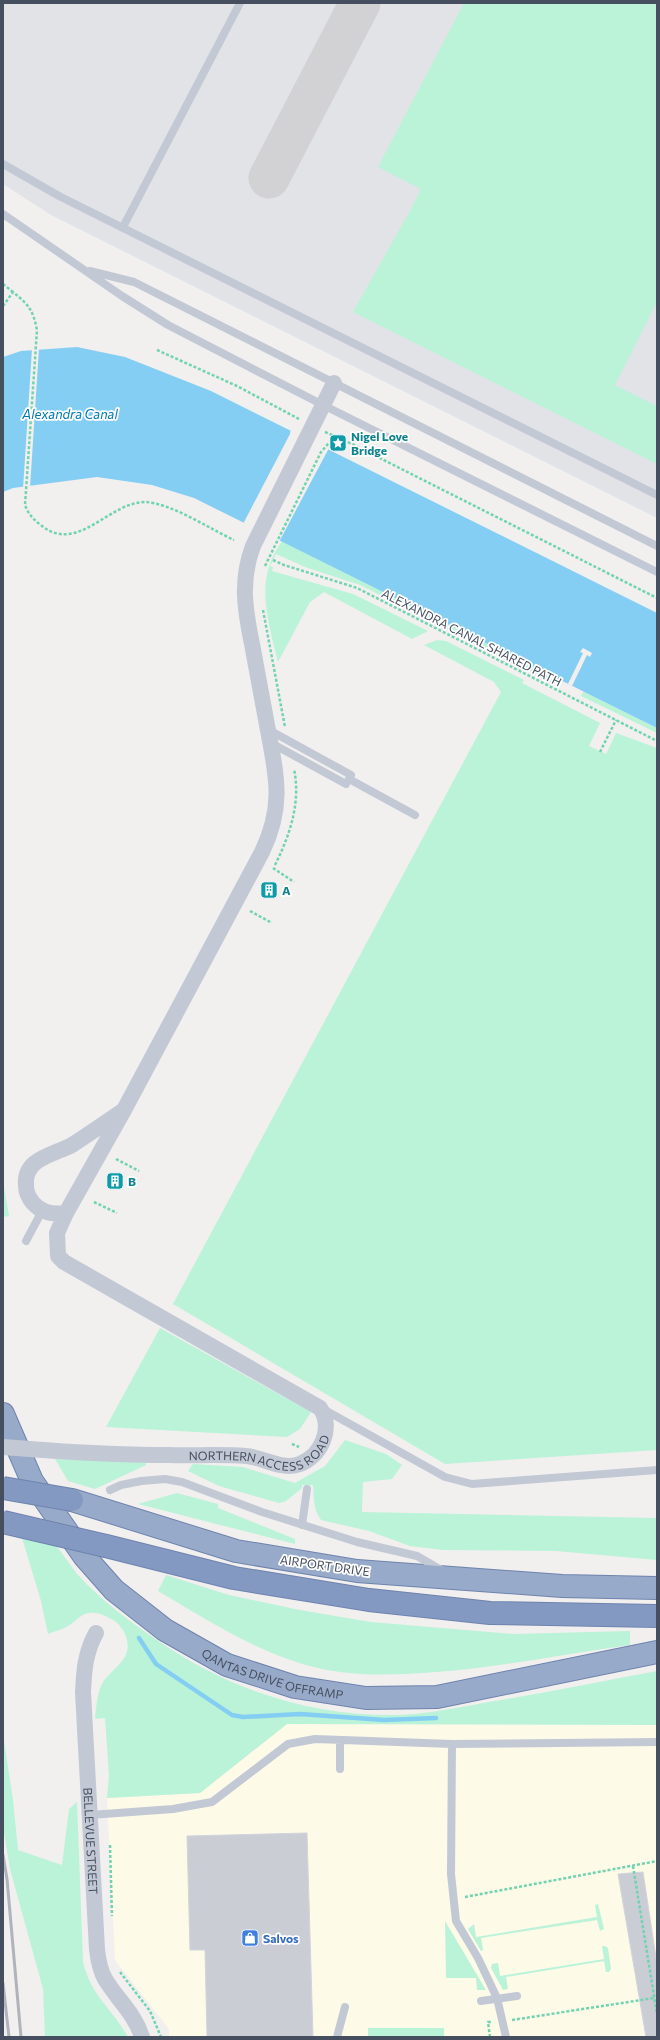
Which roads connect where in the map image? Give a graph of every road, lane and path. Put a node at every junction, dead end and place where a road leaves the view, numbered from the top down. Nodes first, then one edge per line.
1 (240, 3) edge
2 (3, 164) edge
3 (3, 214) edge
4 (123, 226) junction
5 (86, 270) junction
6 (3, 284) edge
7 (13, 292) junction
8 (3, 306) edge
9 (157, 350) dead end
10 (334, 383) junction
11 (323, 405) junction
12 (291, 414) dead end
13 (333, 436) dead end
14 (338, 439) junction
15 (657, 495) edge
16 (234, 540) dead end
17 (657, 546) edge
18 (273, 560) dead end
19 (263, 571) dead end
20 (657, 572) edge
21 (657, 598) edge
22 (262, 604) dead end
23 (616, 720) junction
24 (286, 728) dead end
25 (269, 736) junction
26 (657, 741) edge
27 (600, 752) dead end
28 (349, 779) junction
29 (415, 815) dead end
30 (273, 868) dead end
31 (294, 882) dead end
32 (250, 911) dead end
33 (272, 923) dead end
34 (124, 1110) junction
35 (116, 1159) dead end
36 (140, 1171) dead end
37 (94, 1202) dead end
38 (42, 1211) junction
39 (66, 1213) junction
40 (117, 1213) dead end
41 (26, 1241) dead end
42 (320, 1408) junction
43 (3, 1414) edge
44 (3, 1447) edge
45 (657, 1470) edge
46 (3, 1488) edge
47 (307, 1489) dead end
48 (110, 1490) dead end
49 (3, 1522) edge
50 (302, 1525) junction
51 (458, 1579) junction
52 (657, 1588) edge
53 (657, 1616) edge
54 (96, 1633) dead end
55 (657, 1652) edge
56 (340, 1740) junction
57 (657, 1742) edge
58 (452, 1744) junction
59 (340, 1769) dead end
60 (90, 1815) junction
61 (110, 1845) dead end
62 (657, 1861) edge
63 (633, 1866) junction
64 (461, 1898) dead end
65 (112, 1922) dead end
66 (118, 1968) dead end
67 (516, 1996) dead end
68 (497, 1998) junction
69 (654, 1998) junction
70 (481, 2001) dead end
71 (346, 2007) dead end
72 (657, 2014) edge
73 (502, 2021) junction
74 (142, 2037) edge
75 (161, 2037) edge
76 (337, 2037) edge
77 (490, 2037) edge
78 (506, 2037) edge

1 - 4 lane
2 - 4 lane
3 - 5 lane
4 - 15 lane
5 - 10 lane
5 - 11 lane
6 - 7 path
7 - 8 path
7 - 16 path
9 - 12 path
10 - 11 street
10 - 17 lane
11 - 20 lane
11 - 25 street, NORTHERN ACCESS ROAD
13 - 14 path
14 - 19 path
14 - 21 path
18 - 23 path, ALEXANDRA CANAL SHARED PATH
22 - 24 path
23 - 26 path, ALEXANDRA CANAL SHARED PATH
23 - 27 path
25 - 28 lane
25 - 28 lane
25 - 34 street, NORTHERN ACCESS ROAD
28 - 29 lane
30 - 31 path
32 - 33 path
34 - 38 street
34 - 39 street, NORTHERN ACCESS ROAD
35 - 36 path
37 - 40 path
38 - 39 street
38 - 41 lane
39 - 42 street, NORTHERN ACCESS ROAD
42 - 44 street, NORTHERN ACCESS ROAD, bridge
42 - 45 lane
43 - 55 highway, QANTAS DRIVE OFFRAMP
46 - 51 highway, AIRPORT DRIVE, bridge
47 - 50 lane
48 - 50 lane
49 - 53 highway, bridge
50 - 51 lane
51 - 52 highway, AIRPORT DRIVE
54 - 60 street, BELLEVUE STREET
56 - 58 lane
56 - 59 lane
56 - 60 lane
57 - 58 lane
58 - 68 lane
60 - 74 street, BELLEVUE STREET
61 - 65 path
62 - 63 path
63 - 64 path
63 - 69 path
66 - 75 path
67 - 68 lane
68 - 70 lane
68 - 73 lane
69 - 72 path
69 - 73 path
71 - 76 lane
73 - 77 path
73 - 78 lane

